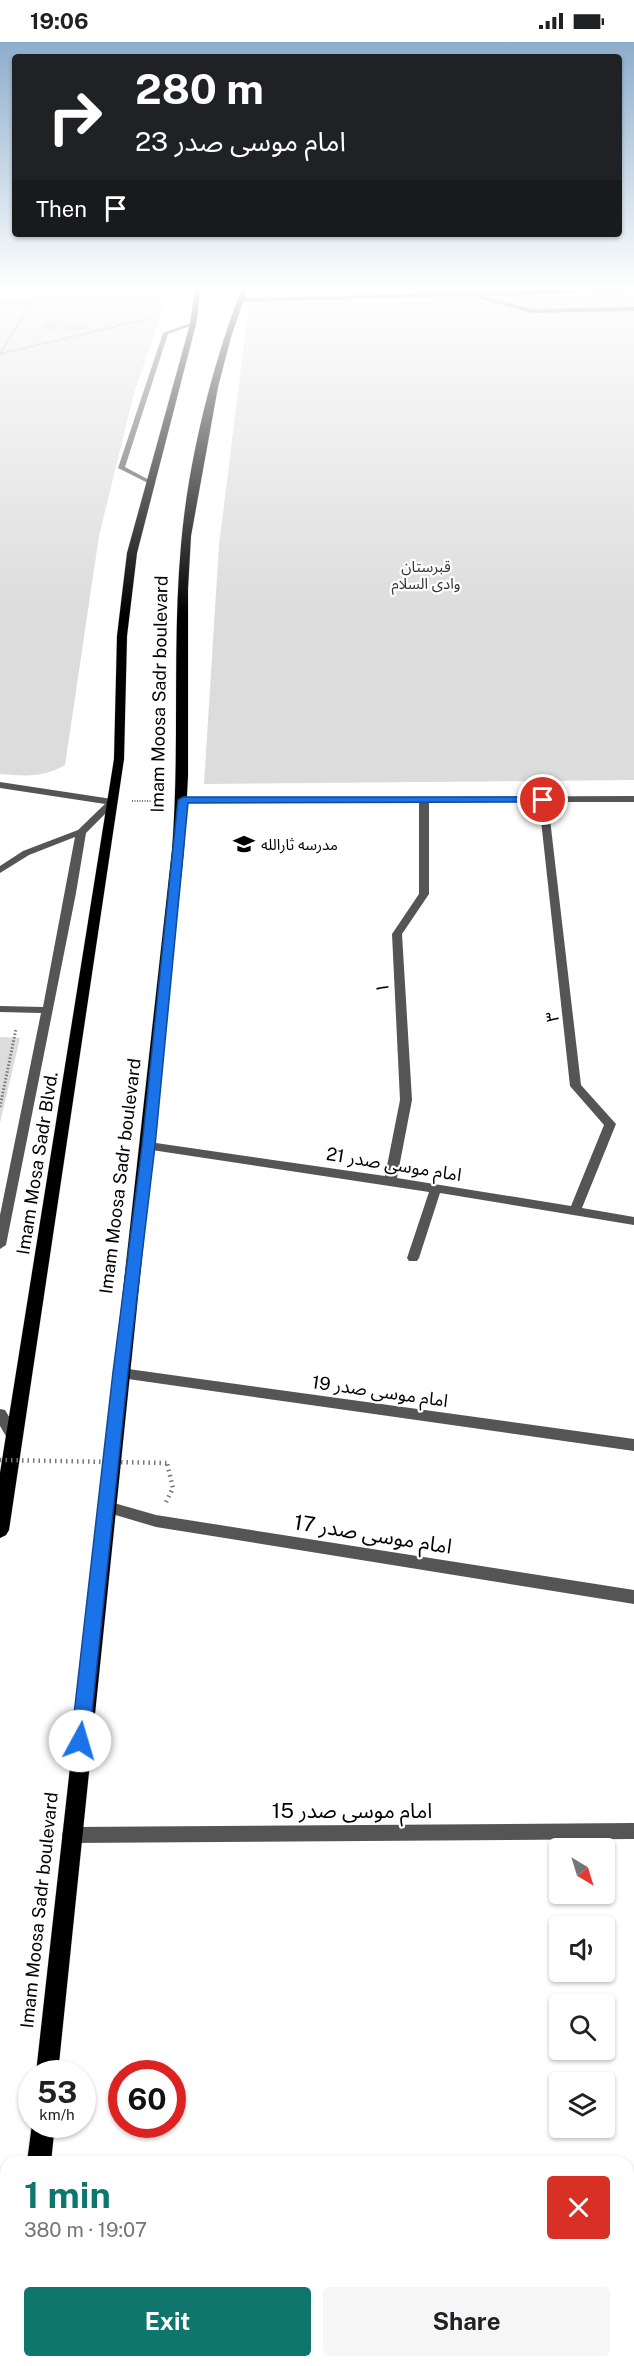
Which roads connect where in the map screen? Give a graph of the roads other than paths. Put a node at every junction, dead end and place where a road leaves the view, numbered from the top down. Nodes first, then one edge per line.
1 (145, 396) edge
2 (173, 396) edge
3 (213, 396) edge
4 (150, 483) junction
5 (0, 785) edge
6 (183, 800) junction
7 (424, 800) junction
8 (543, 800) junction
9 (634, 800) edge
10 (112, 802) junction
11 (81, 832) junction
12 (0, 870) edge
13 (0, 1009) edge
14 (46, 1010) junction
15 (149, 1146) junction
16 (390, 1181) junction
17 (436, 1189) junction
18 (575, 1212) junction
19 (634, 1221) edge
20 (0, 1245) edge
21 (413, 1258) dead end
22 (121, 1372) junction
23 (0, 1414) edge
24 (15, 1439) junction
25 (634, 1445) edge
26 (107, 1507) junction
27 (0, 1530) edge
28 (634, 1597) edge
29 (634, 1831) edge
30 (70, 1835) junction
31 (48, 2060) edge
32 (42, 2138) edge
33 (40, 2156) edge

1 - 4 street
2 - 4 main road, Imam Moosa Sadr boulevard
3 - 6 main road, Imam Moosa Sadr boulevard
4 - 10 main road, Imam Moosa Sadr boulevard
5 - 10 street
6 - 7 street
6 - 15 main road, Imam Moosa Sadr boulevard
7 - 8 street
7 - 16 street, ۱
8 - 9 street
8 - 18 street, ۳
10 - 11 street
10 - 24 main road, Imam Mosa Sadr Blvd.
11 - 12 street
11 - 14 street
13 - 14 street
14 - 20 street
15 - 16 street, امام موسی صدر 21
15 - 22 main road, Imam Moosa Sadr boulevard
16 - 17 street, امام موسی صدر 21
17 - 18 street, امام موسی صدر 21
17 - 21 street
18 - 19 street, امام موسی صدر 21
22 - 25 street, امام موسی صدر 19
22 - 26 main road, Imam Moosa Sadr boulevard
23 - 24 street
24 - 27 main road, Imam Mosa Sadr Blvd.
26 - 28 street, امام موسی صدر 17
26 - 30 main road, Imam Moosa Sadr boulevard
29 - 30 street, امام موسی صدر 15
30 - 31 main road, Imam Moosa Sadr boulevard
32 - 33 main road

